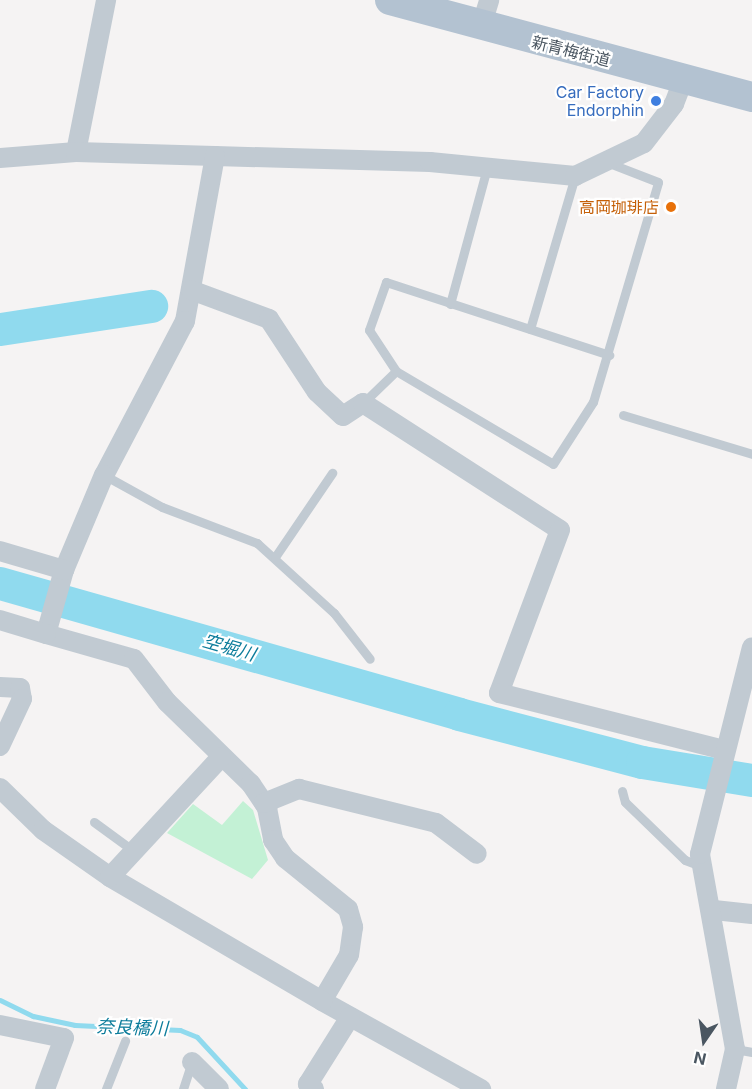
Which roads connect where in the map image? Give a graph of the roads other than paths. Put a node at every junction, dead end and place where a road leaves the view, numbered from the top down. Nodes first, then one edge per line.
1 (106, 0) edge
2 (390, 0) edge
3 (485, 14) edge
4 (683, 80) junction
5 (752, 97) edge
6 (76, 152) junction
7 (215, 156) junction
8 (0, 158) edge
9 (609, 163) junction
10 (487, 168) junction
11 (575, 176) junction
12 (190, 290) junction
13 (450, 304) junction
14 (530, 329) junction
15 (609, 355) junction
16 (396, 371) junction
17 (363, 403) junction
18 (623, 414) dead end
19 (752, 454) edge
20 (332, 473) dead end
21 (104, 475) junction
22 (0, 551) edge
23 (275, 557) junction
24 (63, 574) junction
25 (0, 620) edge
26 (47, 630) junction
27 (752, 647) edge
28 (370, 659) dead end
29 (747, 682) edge
30 (0, 687) edge
31 (0, 746) edge
32 (724, 753) junction
33 (220, 757) junction
34 (0, 788) edge
35 (622, 791) dead end
36 (264, 803) junction
37 (94, 822) dead end
38 (135, 852) junction
39 (477, 854) dead end
40 (703, 867) junction
41 (110, 876) junction
42 (714, 910) junction
43 (752, 914) edge
44 (322, 1001) junction
45 (350, 1017) junction
46 (0, 1025) edge
47 (125, 1041) dead end
48 (744, 1050) edge
49 (192, 1062) joint
50 (446, 1080) edge
51 (45, 1089) edge
52 (106, 1089) edge
53 (183, 1089) edge
54 (219, 1089) edge
55 (314, 1089) edge
56 (482, 1089) edge
57 (726, 1089) edge

1 - 6 street
2 - 3 main road, 新青梅街道
3 - 4 main road, 新青梅街道
4 - 5 main road, 新青梅街道
4 - 9 street
6 - 7 street
6 - 8 street
7 - 10 street
7 - 12 street
9 - 11 street
9 - 15 lane
10 - 11 street
10 - 13 lane
11 - 14 lane
12 - 17 street
12 - 21 street
13 - 14 lane
13 - 16 lane
14 - 15 lane
15 - 16 lane
16 - 17 lane
17 - 32 street
18 - 19 lane
20 - 23 lane
21 - 23 lane
21 - 24 street
22 - 24 street
23 - 28 lane
24 - 26 street
25 - 26 street
26 - 33 street
27 - 29 street
29 - 32 street
30 - 31 street
32 - 40 street
33 - 36 street
33 - 38 street
34 - 41 street
35 - 40 lane
36 - 39 street
36 - 44 street
37 - 38 lane
38 - 41 street
40 - 42 street
41 - 44 street
42 - 43 street
42 - 48 street
44 - 45 street
45 - 50 street
45 - 55 street
46 - 51 street
47 - 52 lane
48 - 57 street
49 - 53 lane
49 - 54 street
50 - 56 street

